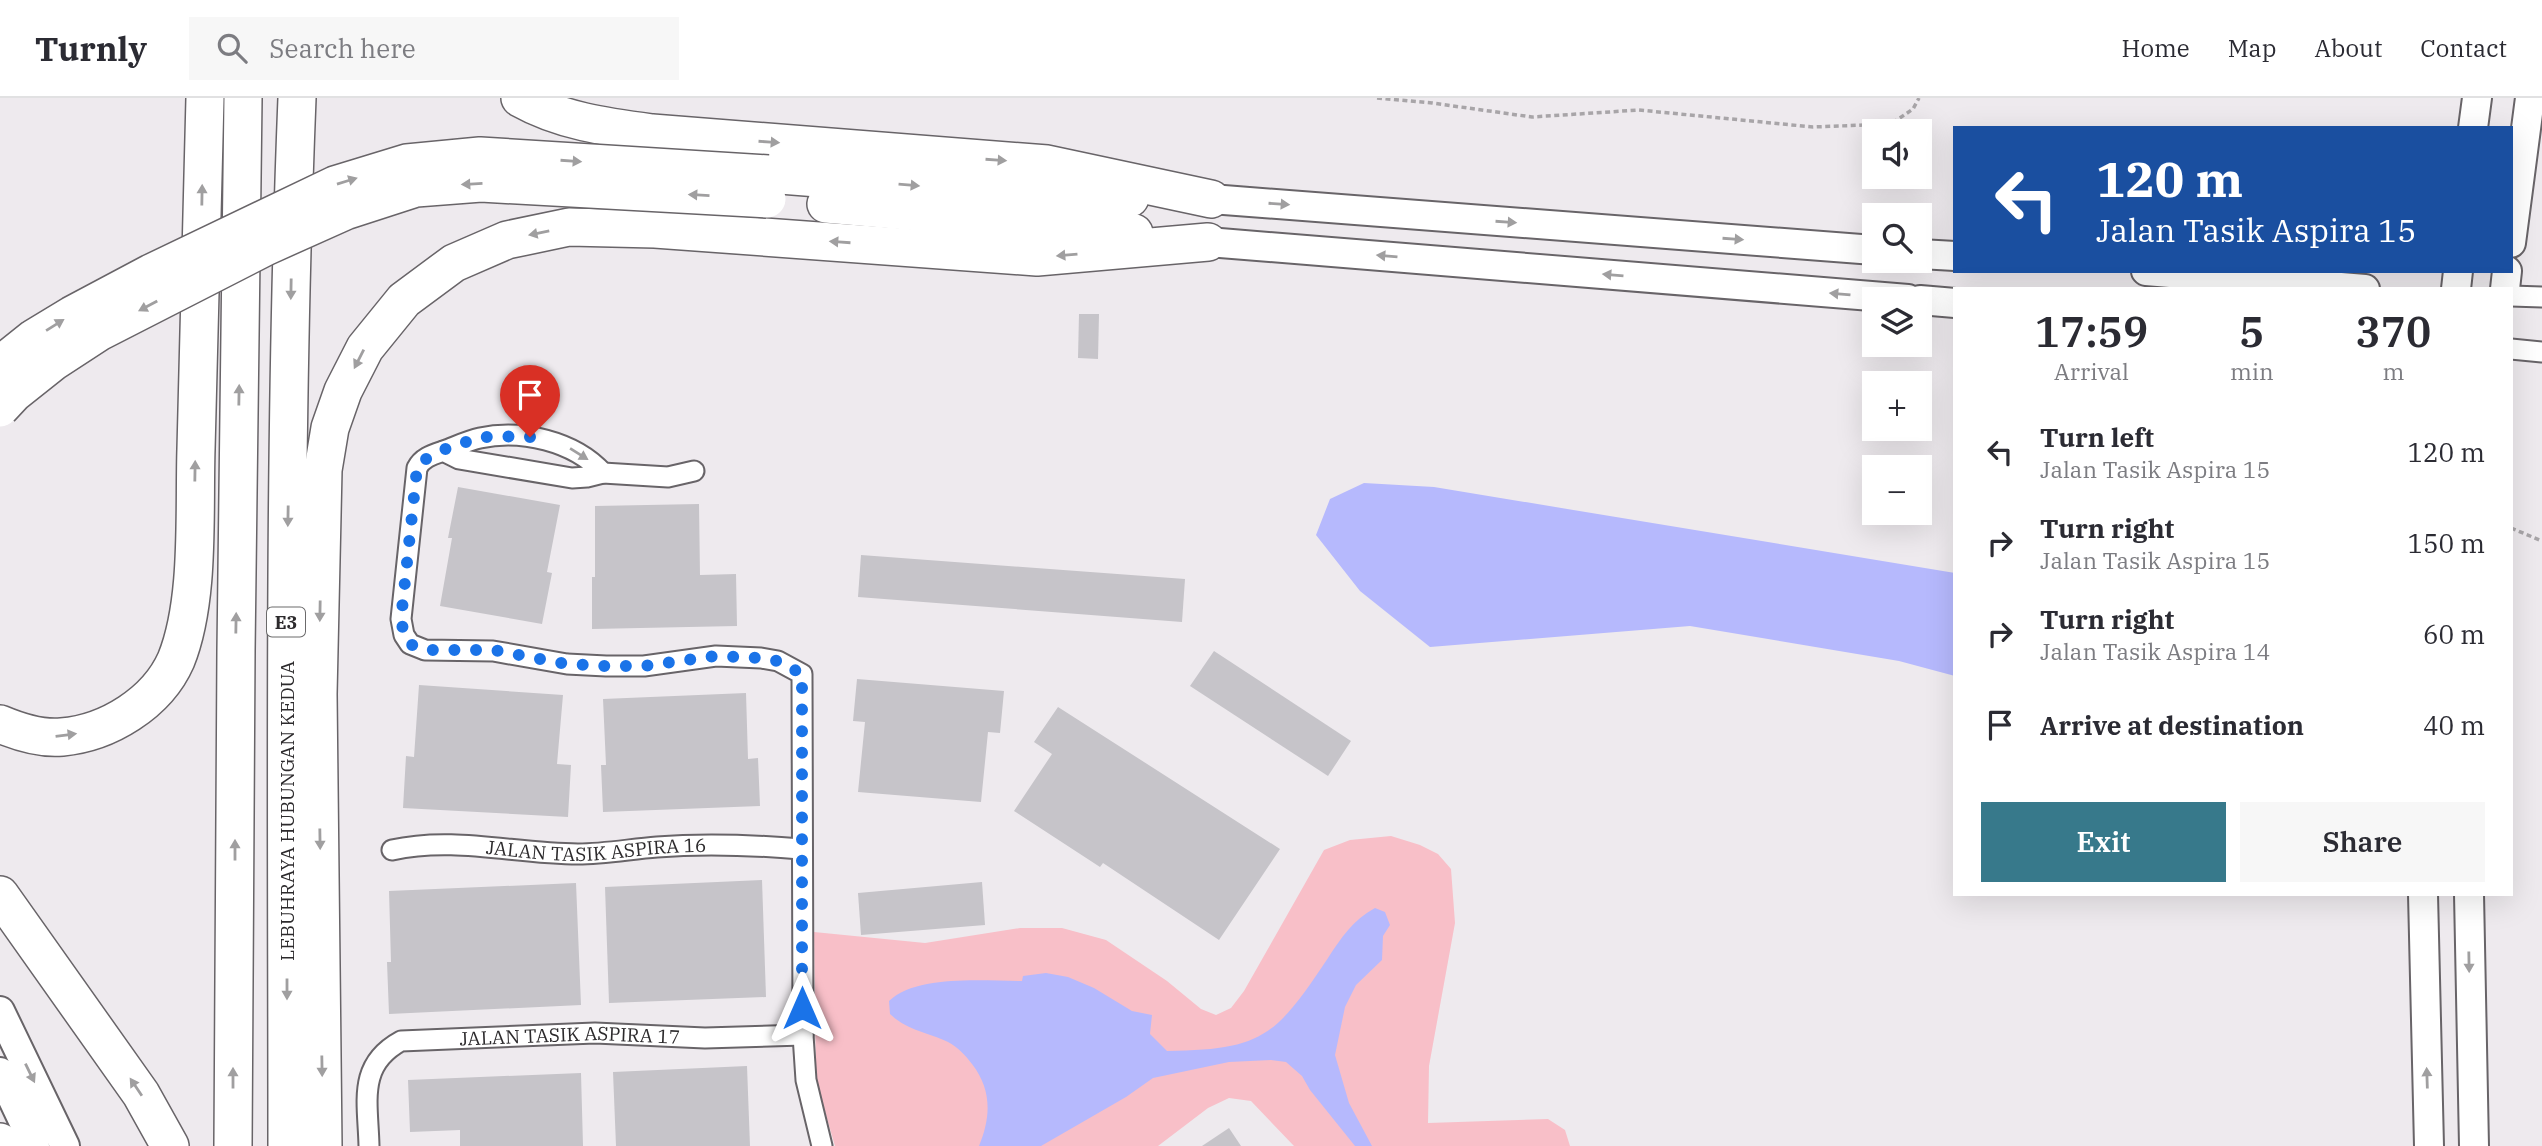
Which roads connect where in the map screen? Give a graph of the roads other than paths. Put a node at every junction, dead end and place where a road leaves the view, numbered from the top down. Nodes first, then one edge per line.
1 (205, 98) edge
2 (243, 98) edge
3 (297, 98) edge
4 (520, 98) edge
5 (2530, 98) edge
6 (768, 186) junction
7 (1211, 199) junction
8 (2513, 228) edge
9 (1208, 242) junction
10 (1862, 249) edge
11 (1932, 255) edge
12 (1953, 256) edge
13 (2171, 273) edge
14 (2289, 273) edge
15 (2257, 280) junction
16 (2341, 287) edge
17 (1862, 295) edge
18 (2513, 296) edge
19 (2542, 297) edge
20 (1932, 301) edge
21 (1953, 303) edge
22 (2513, 349) edge
23 (2542, 352) edge
24 (0, 365) edge
25 (0, 408) edge
26 (443, 451) junction
27 (694, 471) dead end
28 (603, 473) junction
29 (0, 724) edge
30 (801, 849) junction
31 (391, 850) dead end
32 (2423, 896) edge
33 (2469, 896) edge
34 (10, 908) edge
35 (0, 1011) edge
36 (803, 1035) junction
37 (0, 1072) edge
38 (35, 1146) edge
39 (65, 1146) edge
40 (170, 1146) edge
41 (233, 1146) edge
42 (287, 1146) edge
43 (323, 1146) edge
44 (369, 1146) edge
45 (822, 1146) edge
46 (2429, 1146) edge
47 (2474, 1146) edge

29 -> 1 highway
41 -> 2 highway
3 -> 42 highway, LEBUHRAYA HUBUNGAN KEDUA / E3
4 -> 7 highway
5 - 8 street
6 -> 7 highway
6 - 9 highway
24 -> 6 highway, bridge
6 -> 25 highway, bridge
7 -> 10 street
17 -> 9 street
9 -> 43 highway
11 - 12 street
13 - 15 street
14 - 15 street
15 - 16 street
18 - 19 street
20 - 21 street
22 - 23 street
26 - 28 street
26 -> 28 street
26 - 30 street
27 - 28 street
30 - 31 street, JALAN TASIK ASPIRA 16
30 - 36 street
46 -> 32 street
33 -> 47 street
40 -> 34 highway
35 -> 39 street
36 - 44 street, JALAN TASIK ASPIRA 17
36 - 45 street
37 - 38 street

